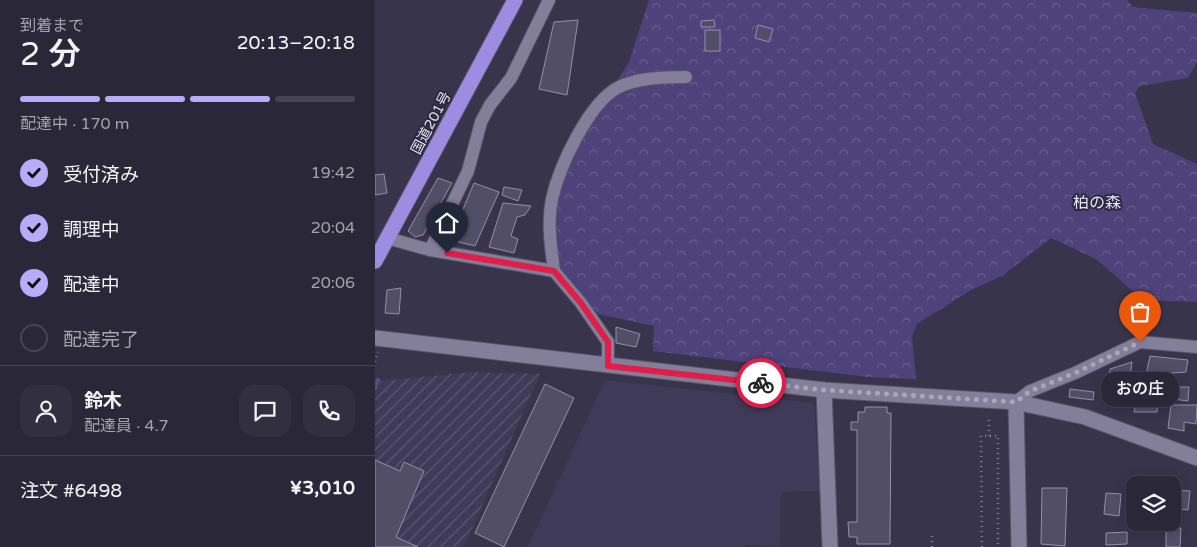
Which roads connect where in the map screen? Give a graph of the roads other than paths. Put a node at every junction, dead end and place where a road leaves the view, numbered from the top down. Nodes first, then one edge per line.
1 (515, 0) edge
2 (549, 0) edge
3 (686, 77) dead end
4 (387, 238) junction
5 (430, 250) junction
6 (375, 261) edge
7 (554, 271) junction
8 (377, 345) edge
9 (1197, 347) edge
10 (608, 366) junction
11 (824, 390) junction
12 (1016, 402) junction
13 (1197, 458) edge
14 (830, 547) edge
15 (1019, 547) edge

1 - 4 highway, 国道201号
2 - 5 street
3 - 7 street
4 - 5 street
4 - 6 highway, 国道201号
5 - 7 street
7 - 10 street
8 - 10 street
9 - 12 street
10 - 11 street
11 - 12 street
11 - 14 street
12 - 13 street
12 - 15 street

